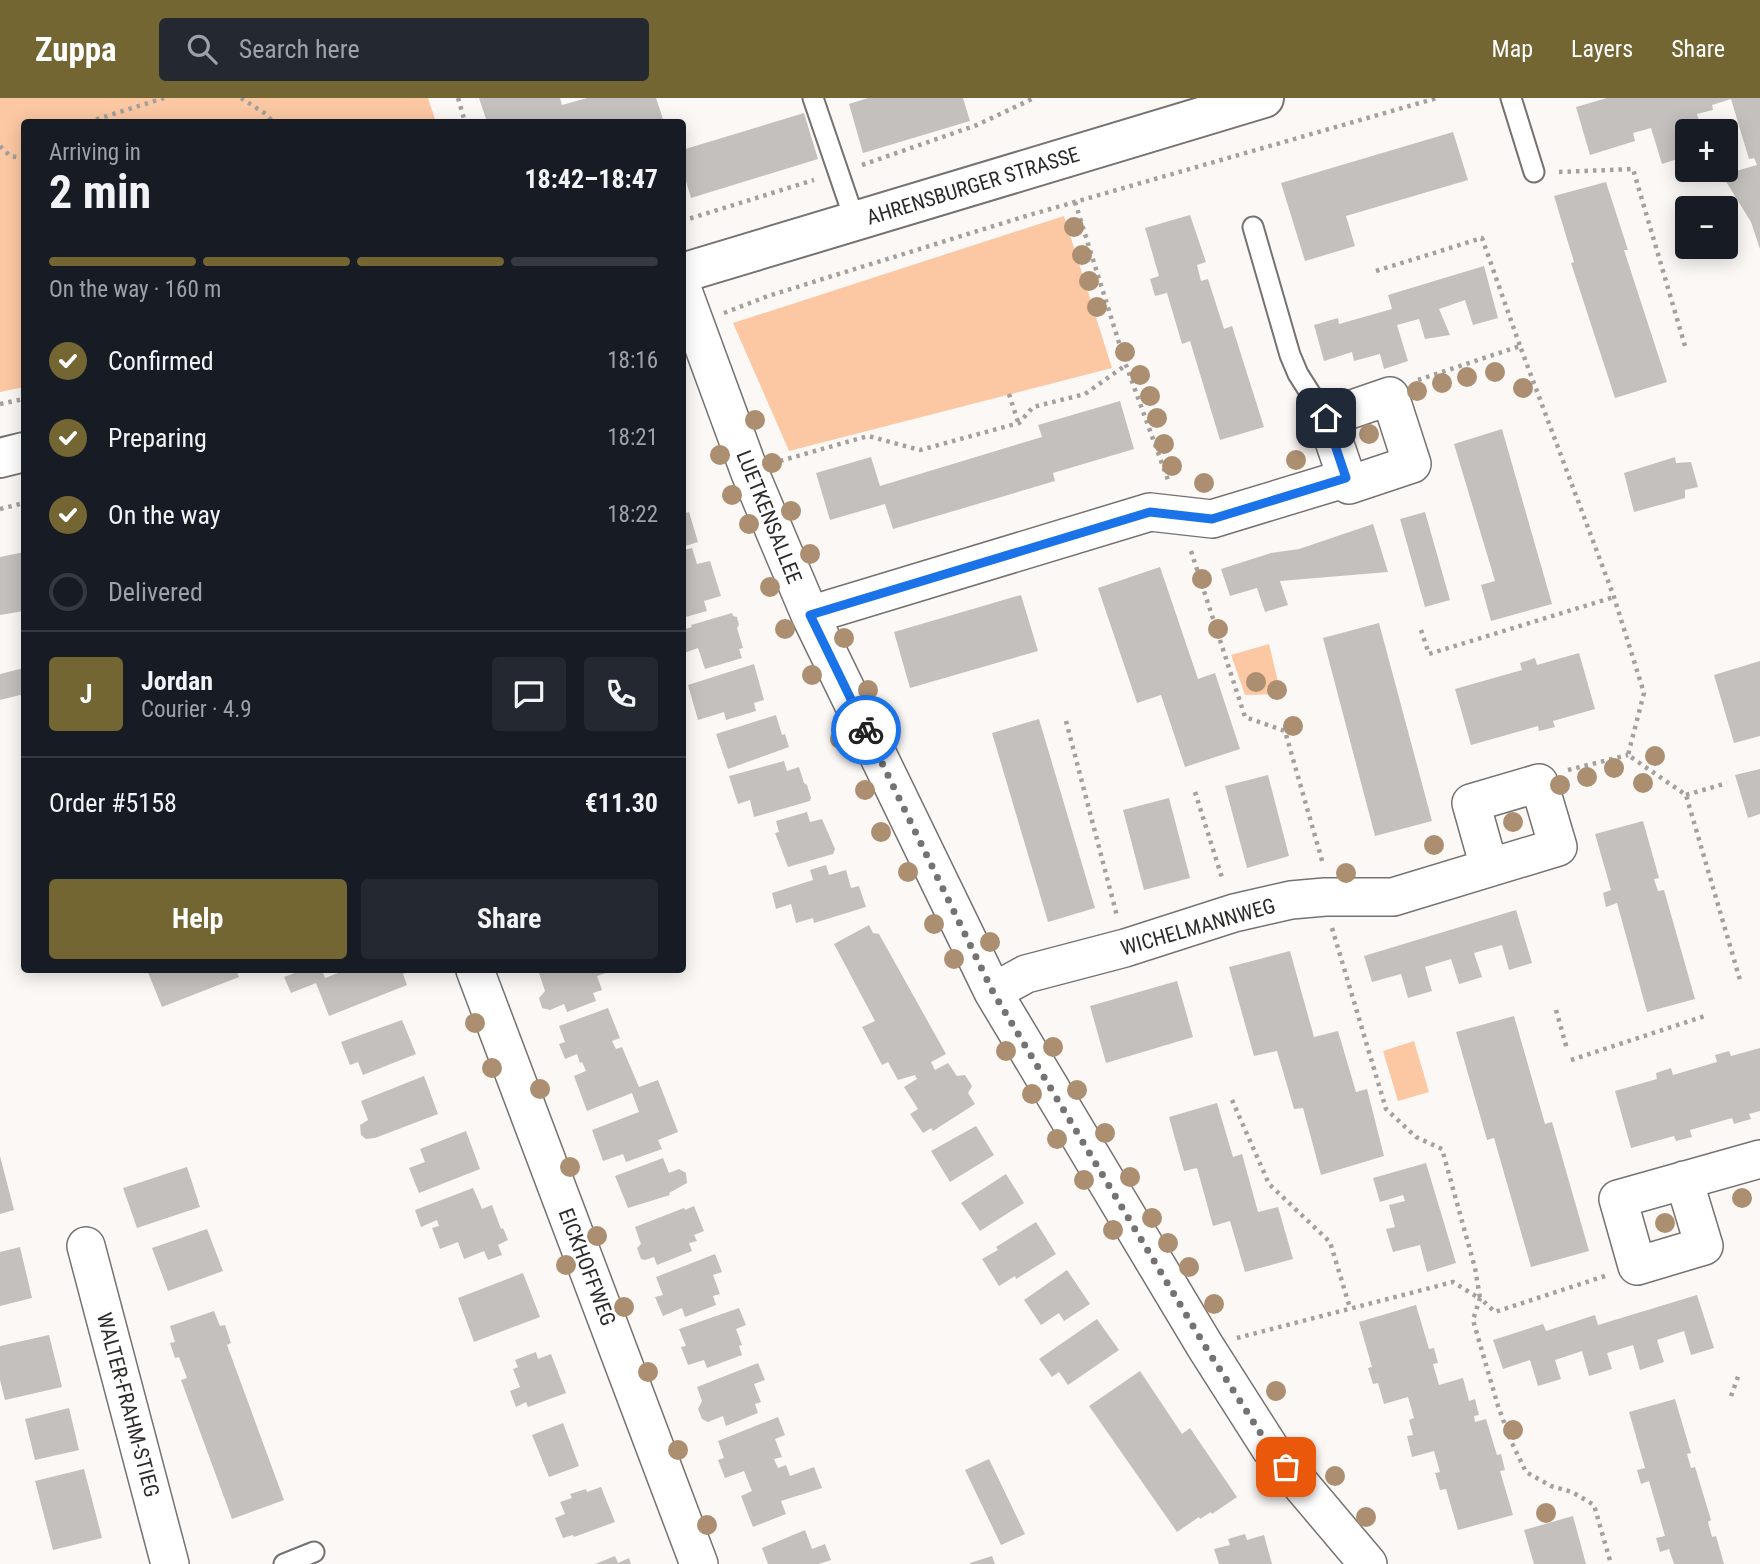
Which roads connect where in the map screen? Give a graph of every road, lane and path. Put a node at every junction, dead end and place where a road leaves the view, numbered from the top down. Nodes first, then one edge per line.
1 (164, 98) edge
2 (241, 98) edge
3 (458, 98) edge
4 (813, 98) edge
5 (1264, 98) edge
6 (1437, 98) edge
7 (1511, 98) edge
8 (98, 119) edge
9 (270, 119) edge
10 (464, 119) edge
11 (0, 146) edge
12 (21, 158) edge
13 (1534, 173) joint
14 (1075, 202) junction
15 (855, 221) junction
16 (1253, 227) dead end
17 (1376, 271) dead end
18 (686, 272) edge
19 (686, 298) edge
20 (696, 323) junction
21 (1520, 346) junction
22 (1685, 346) dead end
23 (1126, 365) junction
24 (1009, 394) dead end
25 (1390, 396) junction
26 (21, 399) edge
27 (0, 404) edge
28 (1326, 418) junction
29 (1019, 423) junction
30 (21, 453) edge
31 (0, 458) edge
32 (776, 462) dead end
33 (1346, 478) junction
34 (21, 504) edge
35 (0, 509) edge
36 (1181, 516) junction
37 (1614, 597) junction
38 (810, 615) junction
39 (1421, 630) dead end
40 (1066, 721) dead end
41 (1628, 755) junction
42 (1539, 783) junction
43 (1727, 783) dead end
44 (1195, 792) dead end
45 (1686, 795) junction
46 (1489, 866) junction
47 (1325, 897) junction
48 (1234, 913) junction
49 (1125, 948) junction
50 (476, 973) edge
51 (1740, 980) dead end
52 (993, 992) junction
53 (1556, 1010) dead end
54 (1705, 1016) dead end
55 (1567, 1049) dead end
56 (1571, 1059) dead end
57 (1232, 1100) dead end
58 (1760, 1159) edge
59 (1684, 1180) junction
60 (86, 1246) dead end
61 (1637, 1266) junction
62 (1480, 1298) junction
63 (1350, 1308) junction
64 (1205, 1346) junction
65 (1739, 1374) dead end
66 (1731, 1396) dead end
67 (314, 1552) dead end
68 (170, 1564) edge
69 (284, 1564) edge
70 (699, 1564) edge
71 (1368, 1564) edge
72 (1611, 1564) edge

1 - 8 path
2 - 9 path
3 - 10 path
4 - 15 lane
5 - 15 main road, AHRENSBURGER STRASSE
6 - 14 path
7 - 13 lane
11 - 12 path
13 - 22 path
14 - 20 path
14 - 23 path
15 - 18 main road, AHRENSBURGER STRASSE
16 - 28 lane
17 - 21 path
19 - 20 street, LUETKENSALLEE
20 - 38 street, LUETKENSALLEE
21 - 25 path
21 - 37 path
23 - 29 path
23 - 36 path
24 - 29 path
25 - 28 street
25 - 33 street
26 - 27 path
28 - 33 street
29 - 32 path
30 - 31 main road
33 - 36 street
34 - 35 path
36 - 38 street
36 - 47 path
37 - 39 path
37 - 41 path
38 - 52 street, LUETKENSALLEE
40 - 49 path
41 - 42 path
41 - 45 path
42 - 46 street
42 - 46 street, WICHELMANNWEG
43 - 45 path
44 - 48 path
45 - 51 path
46 - 47 street, WICHELMANNWEG
47 - 48 street, WICHELMANNWEG
47 - 62 path
48 - 49 street, WICHELMANNWEG
49 - 52 street, WICHELMANNWEG
50 - 70 street, EICKHOFFWEG
52 - 64 street, LUETKENSALLEE
53 - 55 path
54 - 56 path
57 - 63 path
58 - 59 street
59 - 61 street
59 - 61 street
60 - 68 street, WALTER-FRAHM-STIEG
61 - 62 path
62 - 63 path
62 - 72 path
63 - 64 path
64 - 71 street, LUETKENSALLEE
65 - 66 path
67 - 69 lane

